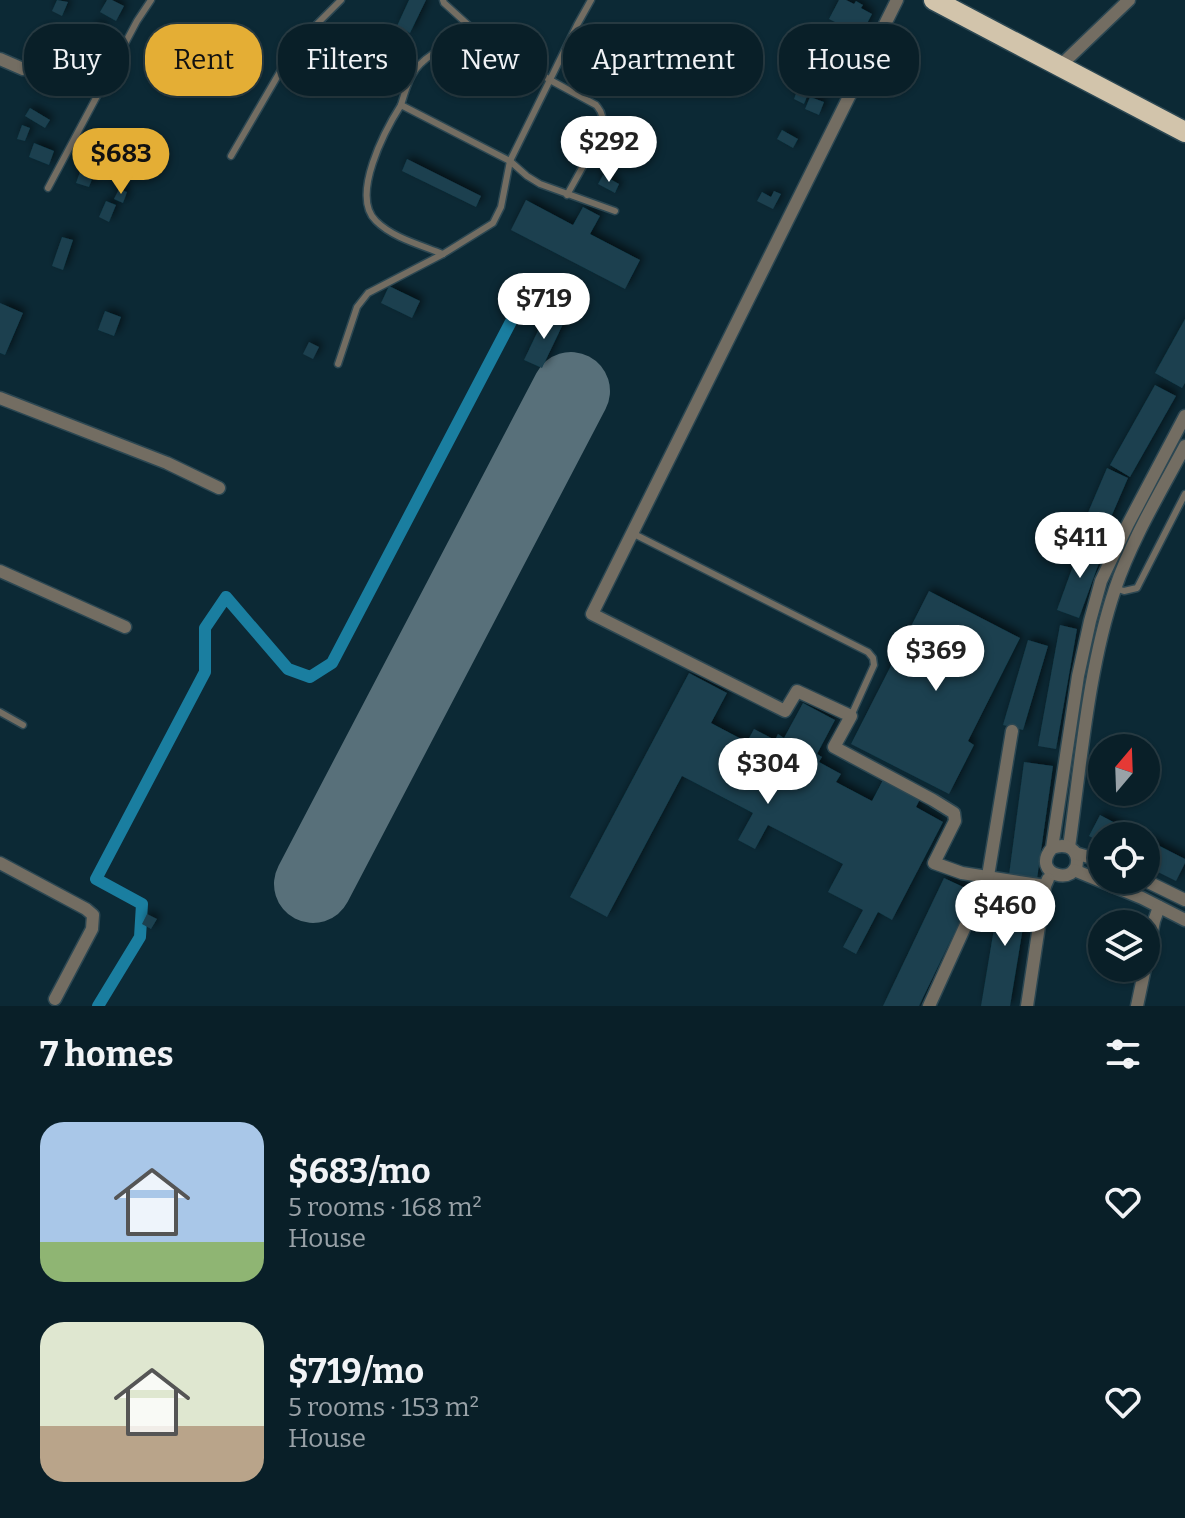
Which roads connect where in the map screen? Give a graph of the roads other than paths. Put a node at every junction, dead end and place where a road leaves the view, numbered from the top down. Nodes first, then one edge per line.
1 (151, 0) edge
2 (341, 0) edge
3 (443, 0) edge
4 (591, 0) edge
5 (897, 0) edge
6 (1129, 0) edge
7 (945, 3) edge
8 (467, 24) edge
9 (432, 55) edge
10 (0, 59) edge
11 (1060, 66) junction
12 (23, 69) dead end
13 (547, 78) edge
14 (550, 80) junction
15 (401, 105) junction
16 (1185, 132) edge
17 (231, 156) dead end
18 (510, 161) junction
19 (48, 188) dead end
20 (567, 195) junction
21 (615, 211) dead end
22 (443, 254) junction
23 (338, 364) dead end
24 (0, 398) edge
25 (1185, 416) edge
26 (1185, 446) edge
27 (219, 488) dead end
28 (1185, 494) edge
29 (632, 533) junction
30 (0, 571) edge
31 (1101, 581) junction
32 (1115, 588) junction
33 (125, 627) dead end
34 (0, 712) edge
35 (851, 716) junction
36 (23, 725) dead end
37 (1012, 731) dead end
38 (1052, 848) junction
39 (1072, 850) junction
40 (1088, 856) edge
41 (0, 863) edge
42 (1074, 870) junction
43 (1051, 872) junction
44 (988, 876) junction
45 (1045, 886) junction
46 (1160, 888) edge
47 (1185, 900) edge
48 (1159, 907) junction
49 (1158, 910) edge
50 (1185, 920) edge
51 (1142, 982) edge
52 (55, 999) dead end
53 (929, 1006) edge
54 (1027, 1006) edge
55 (1137, 1006) edge

1 - 19 lane
2 - 17 lane
3 - 8 lane
4 - 14 lane
5 - 29 street
6 - 11 street
7 - 11 highway
9 - 15 lane
10 - 12 street
11 - 16 highway
13 - 14 lane
14 - 18 lane
14 - 20 lane
15 - 18 lane
15 - 22 lane
18 - 20 lane
18 - 22 lane
20 - 21 lane
22 - 23 lane
24 - 27 street
25 - 31 street
26 - 32 street
28 - 32 lane
29 - 35 lane
29 - 35 street
30 - 33 street
31 - 32 street
31 - 38 street
32 - 39 street
34 - 36 lane
35 - 44 street
37 - 44 street
38 - 39 street
38 - 43 street
39 - 40 street
39 - 42 street
41 - 52 street
42 - 43 street
42 - 48 street
43 - 45 street
44 - 45 street
44 - 53 street
45 - 54 street
46 - 47 street
48 - 49 street
48 - 50 street
51 - 55 street

